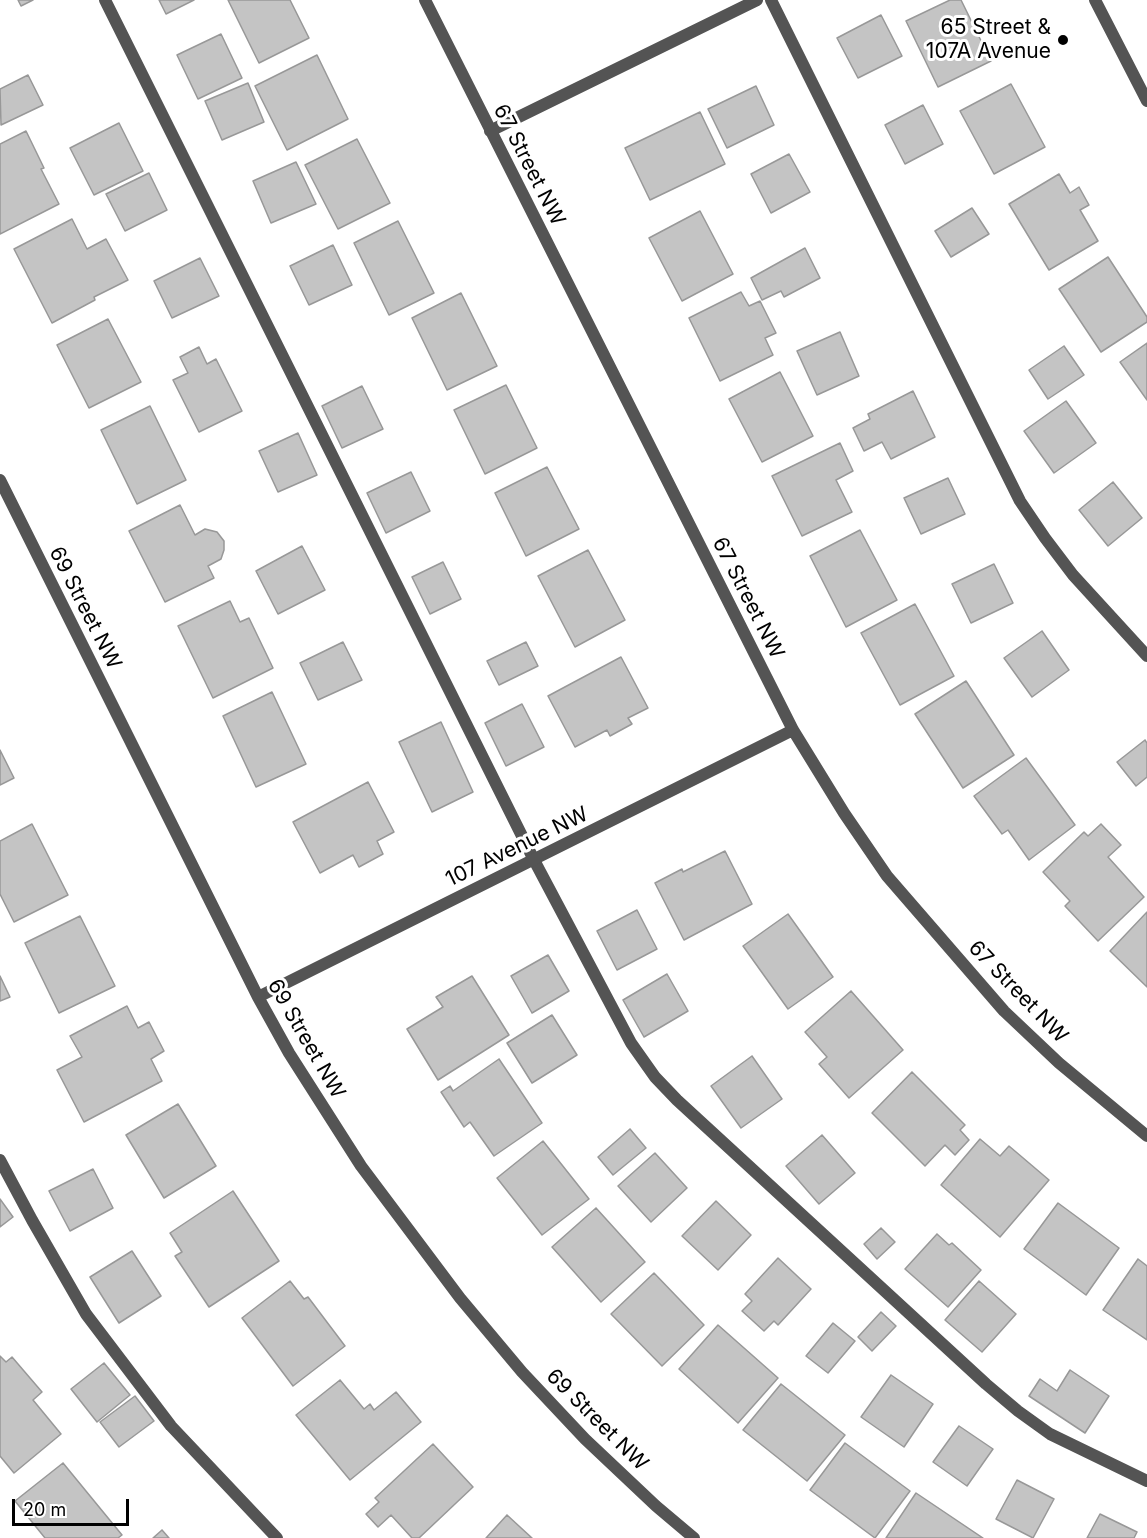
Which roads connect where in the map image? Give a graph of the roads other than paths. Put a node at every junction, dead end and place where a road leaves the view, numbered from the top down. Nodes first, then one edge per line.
1 (105, 0) edge
2 (425, 0) edge
3 (757, 0) edge
4 (771, 0) edge
5 (1095, 0) edge
6 (1147, 101) edge
7 (490, 131) junction
8 (0, 480) edge
9 (1147, 656) edge
10 (793, 730) junction
11 (534, 860) junction
12 (258, 997) junction
13 (1147, 1136) edge
14 (0, 1160) edge
15 (1147, 1481) edge
16 (277, 1538) edge
17 (694, 1538) edge

1 - 11 street
2 - 7 street, 67 Street NW
3 - 7 street
4 - 9 street
5 - 6 street
7 - 10 street, 67 Street NW
8 - 12 street, 69 Street NW
10 - 11 street, 107 Avenue NW
10 - 13 street, 67 Street NW
11 - 12 street, 107 Avenue NW
11 - 15 street
12 - 17 street, 69 Street NW
14 - 16 street

